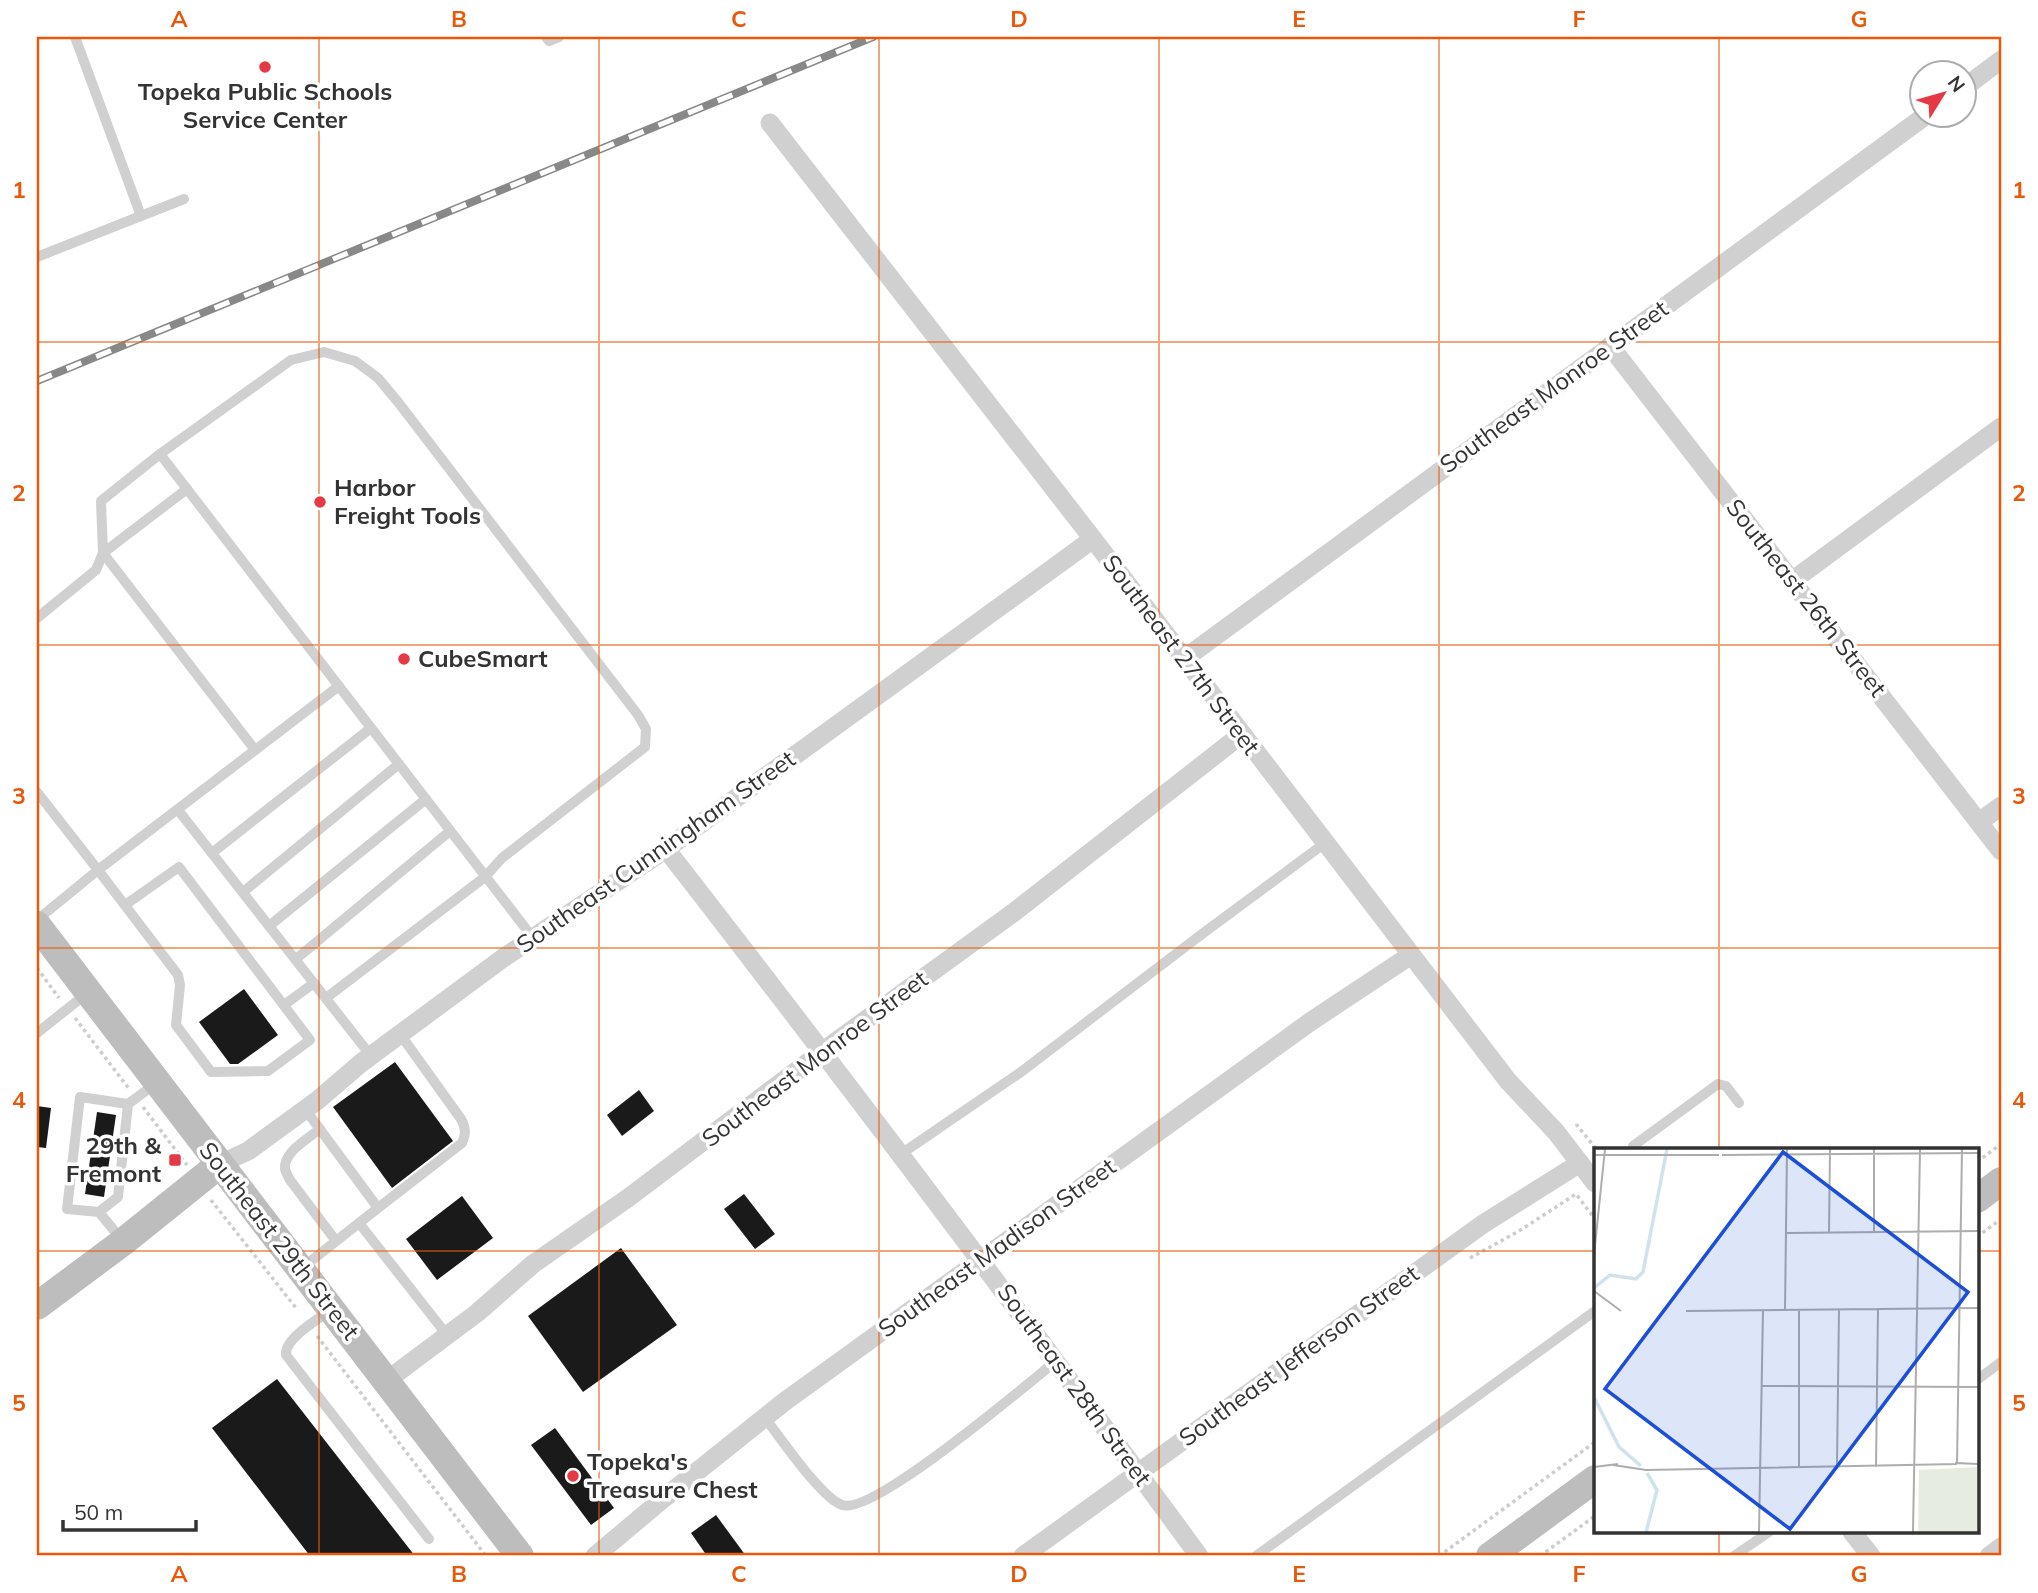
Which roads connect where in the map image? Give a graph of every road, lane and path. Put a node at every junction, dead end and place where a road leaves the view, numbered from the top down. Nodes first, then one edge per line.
1 (75, 37) edge
2 (546, 37) edge
3 (559, 37) edge
4 (2001, 60) edge
5 (1979, 76) edge
6 (770, 123) dead end
7 (1909, 128) edge
8 (184, 199) dead end
9 (141, 216) junction
10 (37, 257) edge
11 (1610, 346) junction
12 (2001, 427) edge
13 (160, 454) junction
14 (187, 489) junction
15 (1093, 539) junction
16 (103, 554) junction
17 (1792, 581) junction
18 (37, 618) edge
19 (1184, 659) junction
20 (339, 686) junction
21 (371, 728) junction
22 (1242, 734) junction
23 (255, 750) junction
24 (399, 764) junction
25 (37, 792) edge
26 (426, 799) junction
27 (2001, 806) edge
28 (178, 810) junction
29 (1979, 822) junction
30 (450, 831) junction
31 (1325, 843) junction
32 (666, 849) junction
33 (2001, 851) edge
34 (212, 853) junction
35 (98, 870) junction
36 (485, 877) junction
37 (243, 892) junction
38 (125, 905) junction
39 (37, 919) edge
40 (37, 925) edge
41 (269, 926) junction
42 (533, 937) junction
43 (1411, 955) junction
44 (296, 959) junction
45 (37, 968) edge
46 (314, 983) junction
47 (326, 998) junction
48 (78, 1001) junction
49 (284, 1005) junction
50 (37, 1033) edge
51 (400, 1034) junction
52 (823, 1051) junction
53 (371, 1056) junction
54 (140, 1095) junction
55 (1739, 1103) dead end
56 (305, 1109) junction
57 (1576, 1124) dead end
58 (320, 1129) junction
59 (2001, 1144) edge
60 (1595, 1148) edge
61 (1634, 1148) edge
62 (901, 1154) junction
63 (1979, 1160) edge
64 (220, 1164) junction
65 (1590, 1174) edge
66 (2001, 1181) edge
67 (197, 1182) junction
68 (1979, 1198) edge
69 (378, 1208) junction
70 (99, 1212) junction
71 (1594, 1218) edge
72 (2001, 1219) edge
73 (359, 1223) junction
74 (1979, 1236) edge
75 (336, 1241) junction
76 (123, 1242) junction
77 (981, 1260) junction
78 (1467, 1260) dead end
79 (300, 1269) junction
80 (37, 1306) edge
81 (296, 1308) dead end
82 (331, 1310) junction
83 (1594, 1312) edge
84 (447, 1335) junction
85 (317, 1336) dead end
86 (1056, 1360) junction
87 (2001, 1362) edge
88 (1979, 1378) edge
89 (386, 1381) junction
90 (765, 1418) junction
91 (1594, 1443) edge
92 (1139, 1473) junction
93 (1594, 1480) edge
94 (1594, 1517) edge
95 (1766, 1534) edge
96 (1854, 1534) edge
97 (429, 1539) dead end
98 (2001, 1547) edge
99 (486, 1556) edge
100 (520, 1556) edge
101 (595, 1556) edge
102 (1023, 1556) edge
103 (1199, 1556) edge
104 (1256, 1556) edge
105 (1439, 1556) edge
106 (1490, 1556) edge
107 (1540, 1556) edge
108 (1734, 1556) edge
109 (1871, 1556) edge
110 (1989, 1556) edge

1 - 9 lane
2 - 3 lane
4 - 5 street
6 - 15 street, Southeast 27th Street
7 - 11 street, Southeast Monroe Street
8 - 9 lane
9 - 10 lane
11 - 17 street, Southeast 26th Street
11 - 19 street, Southeast Monroe Street
12 - 17 street
13 - 14 lane
13 - 16 lane
13 - 36 lane
14 - 16 lane
14 - 20 lane
15 - 19 street, Southeast 27th Street
15 - 32 street, Southeast Cunningham Street
16 - 18 lane
16 - 23 lane
17 - 29 street, Southeast 26th Street
19 - 22 street, Southeast 27th Street
20 - 21 lane
20 - 23 lane
21 - 24 lane
21 - 34 lane
22 - 31 street, Southeast 27th Street
22 - 52 street, Southeast Monroe Street
23 - 28 lane
24 - 26 lane
24 - 37 lane
25 - 35 lane
26 - 30 lane
26 - 41 lane
27 - 29 street
28 - 34 lane
28 - 35 lane
29 - 33 street, Southeast 26th Street
30 - 36 lane
30 - 44 lane
31 - 43 street, Southeast 27th Street
31 - 62 lane
32 - 42 street, Southeast Cunningham Street
32 - 52 street, Southeast 28th Street
34 - 37 lane
35 - 38 lane
35 - 39 lane
36 - 42 lane
36 - 47 lane
37 - 41 lane
38 - 49 lane
38 - 49 lane
40 - 48 main road, Southeast 29th Street
41 - 44 lane
42 - 51 street, Southeast Cunningham Street
43 - 65 street, Southeast 27th Street
43 - 77 street, Southeast Madison Street
44 - 46 lane
45 - 48 path
46 - 47 lane
46 - 49 lane
47 - 53 lane
48 - 50 lane
48 - 54 main road, Southeast 29th Street
48 - 54 path
51 - 53 street, Southeast Cunningham Street
51 - 69 lane
52 - 62 street, Southeast 28th Street
52 - 84 street, Southeast Monroe Street
53 - 56 street, Southeast Cunningham Street
54 - 64 main road, Southeast 29th Street
54 - 67 path
54 - 70 lane
54 - 70 lane
55 - 61 lane
56 - 58 lane
56 - 64 street, Southeast Cunningham Street
57 - 60 path
58 - 69 lane
58 - 75 lane
59 - 63 path
62 - 77 street, Southeast 28th Street
64 - 67 main road
64 - 79 main road, Southeast 29th Street
65 - 92 street, Southeast Jefferson Street
66 - 68 main road
67 - 76 main road
67 - 81 path
69 - 73 lane
70 - 76 lane
71 - 78 path
72 - 74 path
73 - 75 lane
73 - 84 lane
75 - 79 lane
76 - 80 main road
77 - 86 street, Southeast 28th Street
77 - 90 street, Southeast Madison Street
79 - 82 main road, Southeast 29th Street
82 - 89 main road, Southeast 29th Street
82 - 97 lane
83 - 104 lane
84 - 89 street, Southeast Monroe Street
85 - 99 path
86 - 90 lane
86 - 92 street, Southeast 28th Street
87 - 88 lane
89 - 100 main road, Southeast 29th Street
90 - 101 street, Southeast Madison Street
91 - 105 path
92 - 102 street, Southeast Jefferson Street
92 - 103 street, Southeast 28th Street
93 - 106 main road
94 - 107 path
95 - 108 lane
96 - 109 street
98 - 110 street

